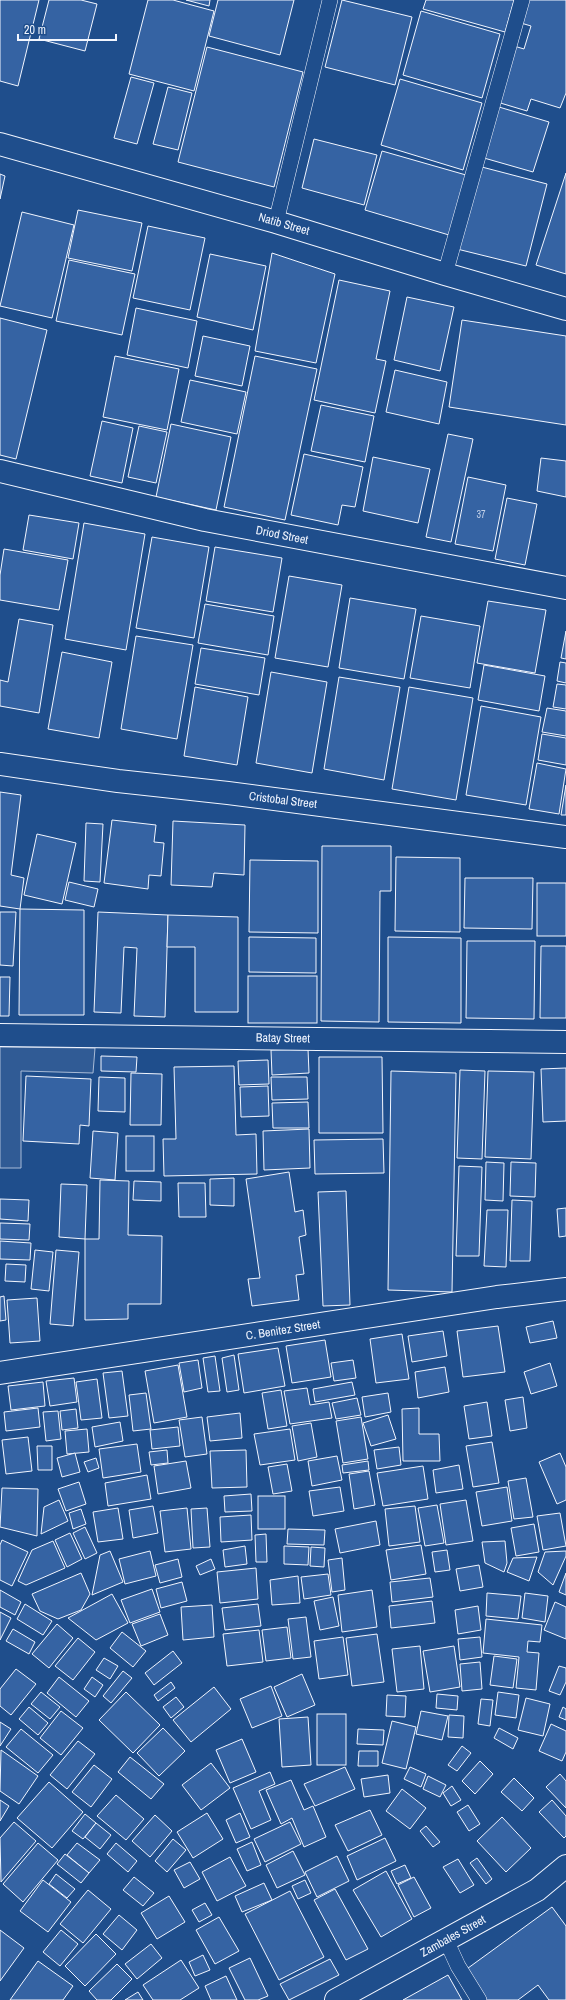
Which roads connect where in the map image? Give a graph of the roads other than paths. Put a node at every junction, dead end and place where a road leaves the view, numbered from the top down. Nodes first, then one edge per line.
1 (330, 0) edge
2 (522, 0) edge
3 (0, 144) edge
4 (276, 222) junction
5 (444, 274) junction
6 (566, 309) edge
7 (0, 471) edge
8 (566, 588) edge
9 (0, 764) edge
10 (566, 837) edge
11 (0, 1035) edge
12 (566, 1042) edge
13 (566, 1289) edge
14 (0, 1373) edge
15 (566, 1866) edge
16 (446, 1940) junction
17 (336, 2000) edge
18 (479, 2000) edge

1 - 4 lane
2 - 5 lane
3 - 4 street, Natib Street
4 - 5 street, Natib Street
5 - 6 street, Natib Street
7 - 8 street, Driod Street
9 - 10 street, Cristobal Street
11 - 12 street, Batay Street
13 - 14 street, C. Benitez Street
15 - 16 street, Zambales Street
16 - 17 street, Zambales Street
16 - 18 lane

